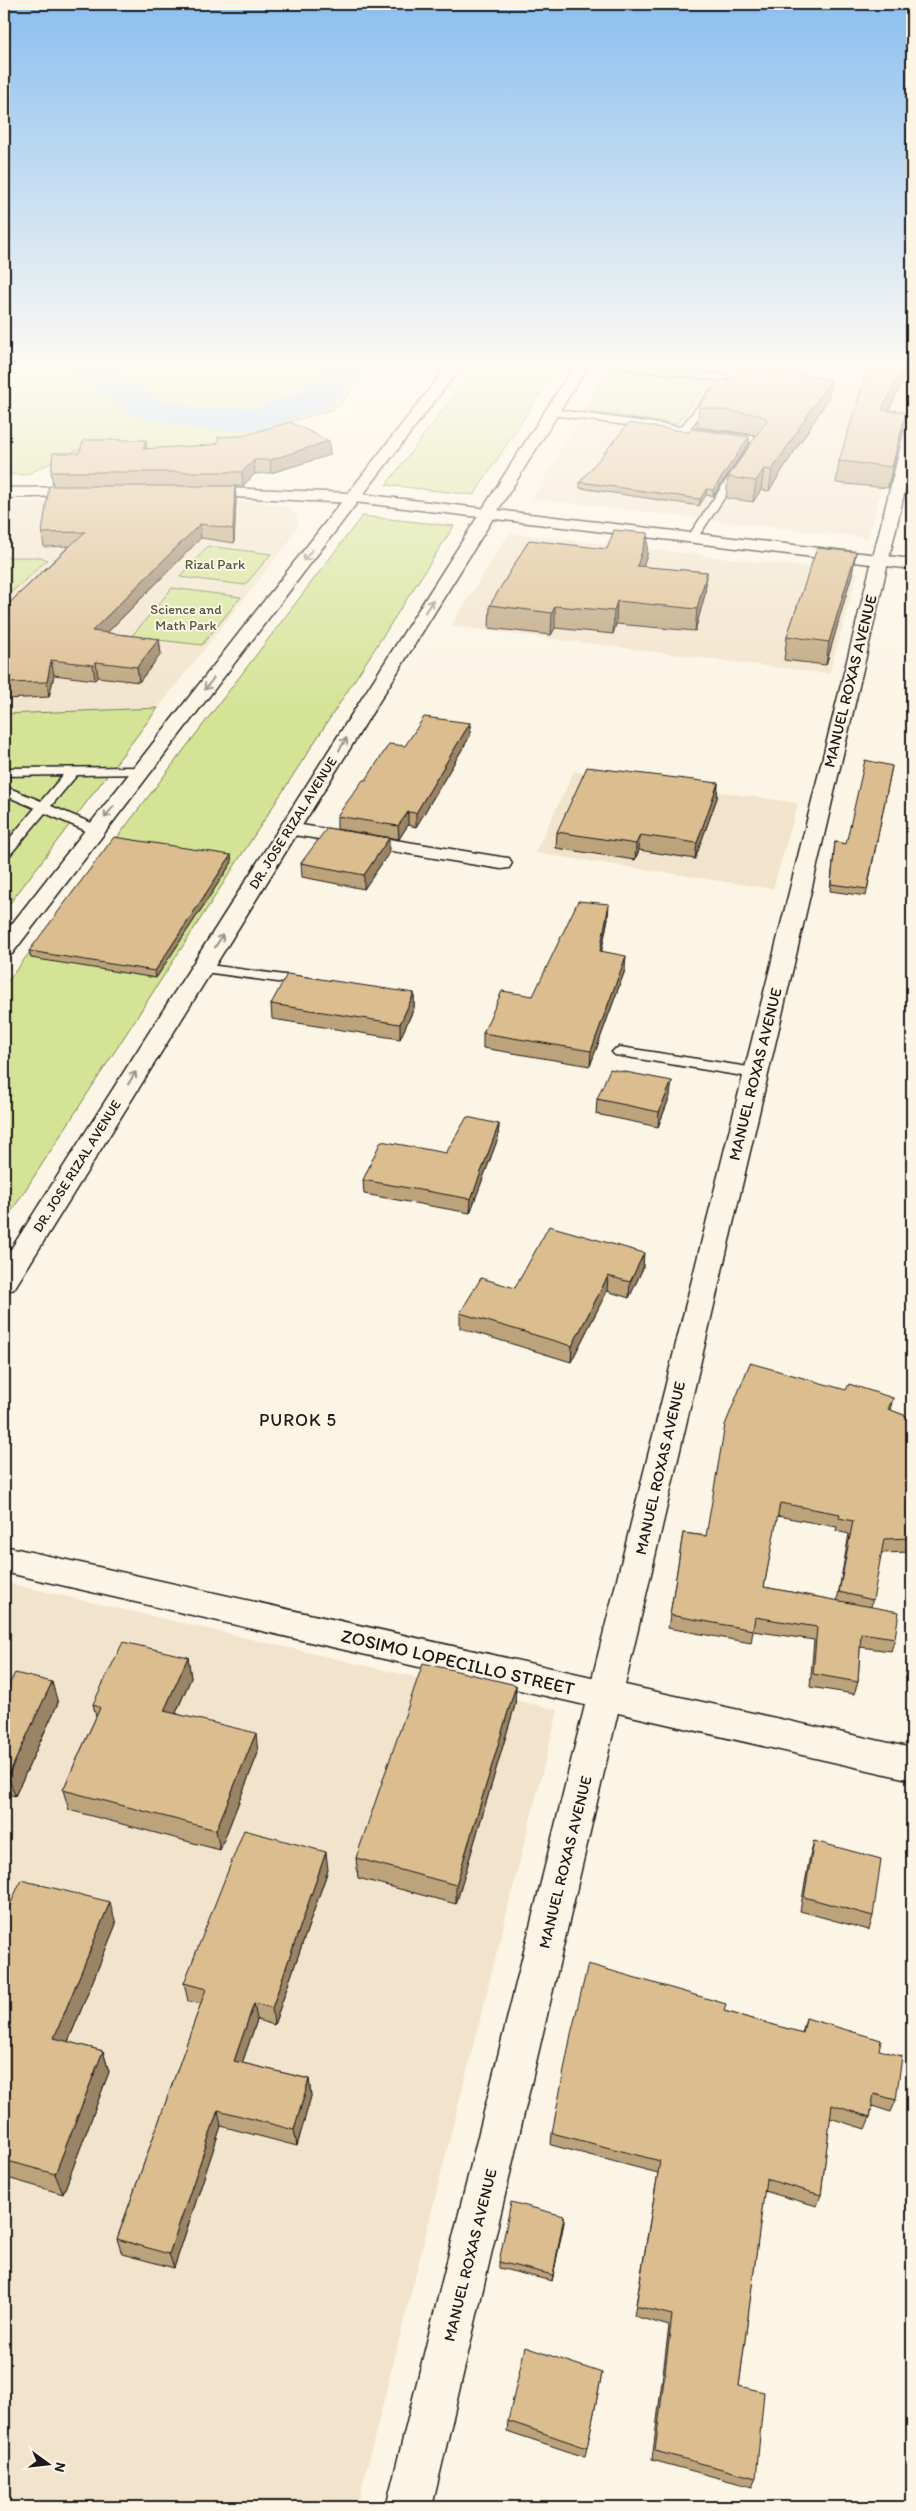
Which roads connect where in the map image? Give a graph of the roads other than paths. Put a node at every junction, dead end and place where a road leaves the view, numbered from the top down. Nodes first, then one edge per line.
1 (365, 481) edge
2 (509, 481) edge
3 (730, 481) edge
4 (899, 481) edge
5 (97, 492) edge
6 (184, 492) edge
7 (4, 493) edge
8 (352, 498) junction
9 (488, 514) junction
10 (692, 538) junction
11 (879, 560) junction
12 (912, 564) edge
13 (141, 771) junction
14 (4, 772) edge
15 (73, 772) junction
16 (4, 790) edge
17 (43, 807) junction
18 (289, 829) junction
19 (96, 830) junction
20 (4, 853) edge
21 (501, 863) dead end
22 (4, 949) edge
23 (202, 968) junction
24 (326, 985) edge
25 (620, 1052) dead end
26 (755, 1073) junction
27 (4, 1282) edge
28 (4, 1559) edge
29 (606, 1695) junction
30 (912, 1764) edge
31 (409, 2507) edge

1 - 8 main road
2 - 9 main road, DR. JOSE RIZAL AVENUE
3 - 10 lane
4 - 11 main road, MANUEL ROXAS AVENUE
5 - 7 main road
6 - 8 main road
8 - 9 main road
8 -> 13 main road
9 - 10 main road
18 -> 9 main road, DR. JOSE RIZAL AVENUE
10 - 11 main road
11 - 12 main road
11 - 26 main road, MANUEL ROXAS AVENUE
13 - 15 lane
13 -> 19 main road
14 - 15 lane
15 - 17 lane
16 - 17 lane
17 - 19 lane
17 - 20 lane
18 - 21 main road
23 -> 18 main road, DR. JOSE RIZAL AVENUE
19 - 22 main road
23 - 24 lane
27 -> 23 main road, DR. JOSE RIZAL AVENUE
25 - 26 lane
26 - 29 main road, MANUEL ROXAS AVENUE
28 - 29 main road, ZOSIMO LOPECILLO STREET
29 - 30 main road, ZOSIMO LOPECILLO STREET
29 - 31 main road, MANUEL ROXAS AVENUE

